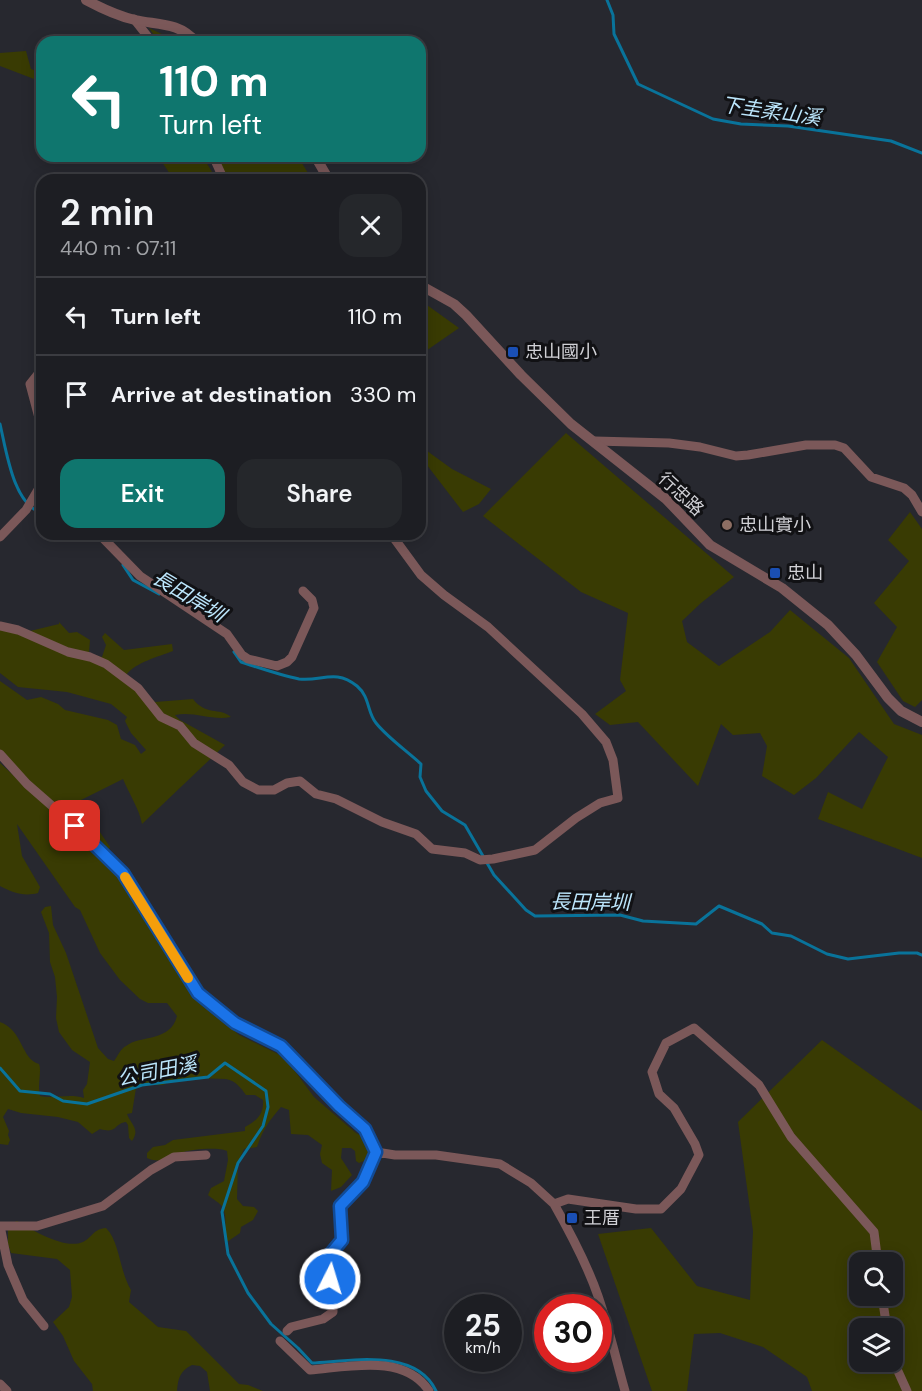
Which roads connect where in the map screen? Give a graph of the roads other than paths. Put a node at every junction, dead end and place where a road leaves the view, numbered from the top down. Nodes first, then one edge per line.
1 (86, 0) edge
2 (134, 20) junction
3 (147, 36) edge
4 (189, 36) edge
5 (426, 288) edge
6 (36, 376) edge
7 (36, 414) edge
8 (595, 441) junction
9 (36, 499) edge
10 (922, 512) edge
11 (0, 537) edge
12 (105, 540) edge
13 (395, 540) edge
14 (303, 591) dead end
15 (0, 626) edge
16 (922, 722) edge
17 (0, 754) edge
18 (376, 1152) junction
19 (206, 1155) dead end
20 (554, 1204) junction
21 (0, 1226) edge
22 (877, 1252) edge
23 (44, 1326) dead end
24 (287, 1331) dead end
25 (280, 1341) dead end
26 (898, 1372) edge
27 (0, 1384) edge
28 (7, 1391) edge
29 (429, 1391) edge
30 (625, 1391) edge
31 (907, 1391) edge

1 - 2 street
2 - 3 street
2 - 4 street
5 - 8 street, 行忠路
6 - 7 street
8 - 10 street
8 - 16 street, 行忠路
9 - 11 street
12 - 14 street
13 - 15 street
17 - 18 street
18 - 20 street
18 - 24 street
19 - 21 street
20 - 22 street
20 - 30 street
21 - 23 street
25 - 29 street
26 - 31 street
27 - 28 street

